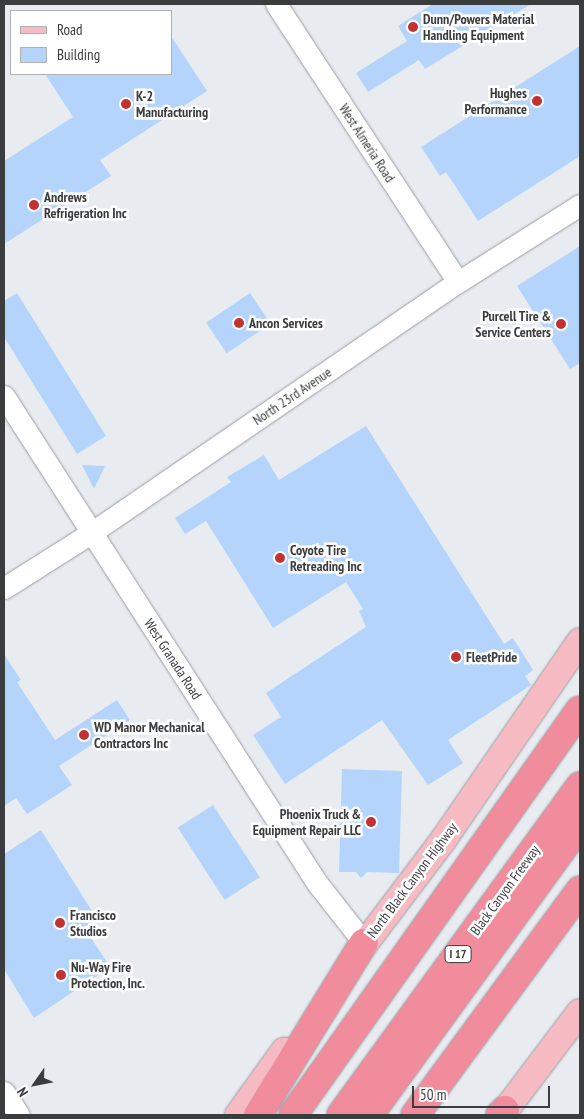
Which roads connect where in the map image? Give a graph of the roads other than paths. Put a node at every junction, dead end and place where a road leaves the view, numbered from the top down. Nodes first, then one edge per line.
1 (276, 4) edge
2 (580, 205) edge
3 (458, 282) junction
4 (4, 396) edge
5 (91, 533) junction
6 (4, 588) edge
7 (580, 640) edge
8 (580, 710) edge
9 (578, 787) edge
10 (580, 825) edge
11 (580, 890) edge
12 (364, 943) junction
13 (580, 1012) edge
14 (4, 1092) edge
15 (502, 1113) edge
16 (19, 1115) edge
17 (238, 1115) edge
18 (258, 1115) edge
19 (293, 1115) edge
20 (341, 1115) edge
21 (369, 1115) edge
22 (415, 1115) edge

1 - 3 street, West Almeria Road
2 - 3 street, North 23rd Avenue
3 - 5 street, North 23rd Avenue
4 - 5 street, West Granada Road
5 - 6 street, North 23rd Avenue
5 - 12 street, West Granada Road
7 - 12 main road, North Black Canyon Highway
8 - 19 highway
9 - 20 highway, Black Canyon Freeway / I 17
10 - 21 highway
11 - 22 highway
12 - 17 main road, North Black Canyon Highway
12 - 18 highway
13 - 15 main road
14 - 16 street

